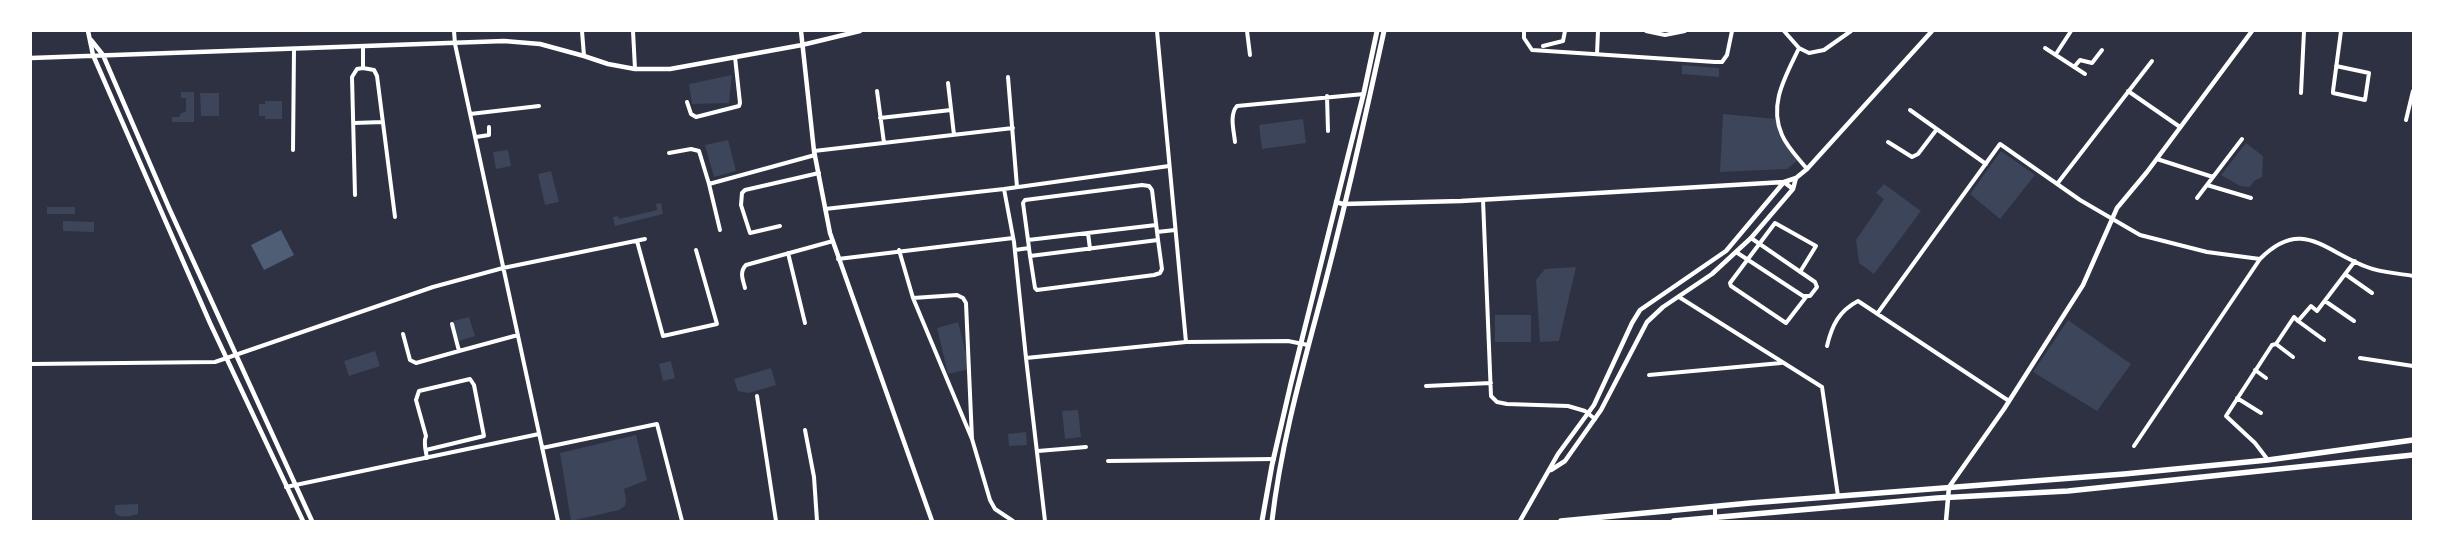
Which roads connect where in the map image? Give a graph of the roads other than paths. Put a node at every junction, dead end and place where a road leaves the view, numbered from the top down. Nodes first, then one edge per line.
1 (88, 31) edge
2 (454, 31) edge
3 (582, 31) edge
4 (633, 31) edge
5 (800, 31) edge
6 (860, 31) edge
7 (1157, 31) edge
8 (1247, 31) edge
9 (1377, 31) edge
10 (1384, 31) edge
11 (1524, 31) edge
12 (1565, 31) edge
13 (1598, 31) edge
14 (1646, 31) edge
15 (1684, 31) edge
16 (1732, 31) edge
17 (1784, 31) edge
18 (1851, 31) edge
19 (1932, 31) edge
20 (2071, 31) edge
21 (2252, 31) edge
22 (2304, 31) edge
23 (2341, 31) edge
24 (90, 39) junction
25 (455, 44) junction
26 (802, 45) junction
27 (363, 46) junction
28 (1543, 46) dead end
29 (1799, 48) junction
30 (2045, 48) dead end
31 (294, 49) junction
32 (2102, 50) dead end
33 (1597, 54) junction
34 (2056, 54) junction
35 (93, 55) junction
36 (103, 55) junction
37 (1250, 55) dead end
38 (584, 56) junction
39 (735, 57) junction
40 (31, 58) edge
41 (2152, 61) dead end
42 (2336, 66) junction
43 (2074, 67) junction
44 (363, 68) junction
45 (635, 69) junction
46 (2085, 74) dead end
47 (1008, 77) dead end
48 (948, 83) dead end
49 (877, 91) dead end
50 (2128, 91) junction
51 (2413, 91) edge
52 (1364, 94) junction
53 (2301, 94) dead end
54 (1327, 96) junction
55 (687, 102) dead end
56 (539, 106) dead end
57 (951, 110) junction
58 (1910, 110) dead end
59 (470, 114) junction
60 (880, 118) junction
61 (2406, 120) dead end
62 (383, 122) junction
63 (354, 123) junction
64 (2180, 127) junction
65 (489, 128) dead end
66 (1013, 128) junction
67 (1937, 129) junction
68 (1328, 131) dead end
69 (954, 135) junction
70 (476, 138) junction
71 (2242, 139) dead end
72 (1235, 142) dead end
73 (1888, 142) dead end
74 (884, 144) junction
75 (293, 150) dead end
76 (669, 153) dead end
77 (815, 153) junction
78 (2157, 159) junction
79 (1986, 164) junction
80 (1169, 166) junction
81 (1807, 169) junction
82 (819, 173) junction
83 (2213, 177) junction
84 (1796, 178) junction
85 (1784, 182) junction
86 (709, 184) junction
87 (2057, 184) junction
88 (2207, 185) junction
89 (1017, 187) junction
90 (1004, 189) junction
91 (1793, 189) junction
92 (355, 194) dead end
93 (2198, 198) dead end
94 (2251, 198) dead end
95 (1483, 200) junction
96 (1336, 202) junction
97 (1343, 204) junction
98 (825, 209) junction
99 (395, 217) dead end
100 (2113, 218) junction
101 (1156, 225) junction
102 (780, 226) dead end
103 (720, 230) dead end
104 (1175, 230) junction
105 (1157, 232) junction
106 (1088, 233) junction
107 (1013, 238) junction
108 (1751, 238) junction
109 (645, 239) dead end
110 (1028, 240) junction
111 (1158, 240) junction
112 (637, 241) junction
113 (833, 241) junction
114 (1759, 243) junction
115 (1029, 248) junction
116 (1090, 249) junction
117 (696, 250) dead end
118 (899, 250) junction
119 (1015, 250) junction
120 (1736, 252) junction
121 (788, 253) junction
122 (1030, 256) junction
123 (838, 259) junction
124 (1746, 259) junction
125 (2260, 259) junction
126 (2355, 261) junction
127 (504, 268) junction
128 (1800, 272) junction
129 (2346, 274) junction
130 (2413, 276) edge
131 (745, 288) dead end
132 (2372, 293) dead end
133 (1679, 297) junction
134 (1806, 297) junction
135 (913, 298) junction
136 (2325, 301) junction
137 (1877, 314) junction
138 (2298, 321) junction
139 (2354, 321) dead end
140 (805, 323) dead end
141 (452, 324) dead end
142 (404, 334) dead end
143 (518, 335) junction
144 (2324, 340) dead end
145 (1186, 342) junction
146 (1301, 342) junction
147 (2276, 344) junction
148 (1308, 345) junction
149 (1827, 346) dead end
150 (459, 350) junction
151 (237, 354) junction
152 (227, 357) junction
153 (2293, 357) dead end
154 (1026, 358) junction
155 (2360, 358) dead end
156 (1782, 363) junction
157 (31, 364) edge
158 (2413, 366) edge
159 (2255, 370) junction
160 (1649, 375) dead end
161 (2266, 378) dead end
162 (1491, 383) junction
163 (1426, 386) dead end
164 (757, 396) dead end
165 (2237, 398) junction
166 (2009, 401) junction
167 (1588, 413) junction
168 (2261, 413) dead end
169 (1596, 419) junction
170 (805, 430) dead end
171 (539, 434) junction
172 (972, 439) junction
173 (2413, 440) edge
174 (2134, 446) dead end
175 (1086, 447) dead end
176 (542, 448) junction
177 (426, 450) junction
178 (1038, 452) junction
179 (2413, 455) edge
180 (427, 458) junction
181 (1274, 459) junction
182 (2268, 460) junction
183 (1108, 461) dead end
184 (1551, 470) junction
185 (295, 486) junction
186 (286, 487) junction
187 (1949, 487) junction
188 (1838, 496) junction
189 (1946, 498) junction
190 (1715, 506) junction
191 (1715, 519) edge
192 (303, 521) edge
193 (312, 521) edge
194 (558, 521) edge
195 (682, 521) edge
196 (776, 521) edge
197 (817, 521) edge
198 (932, 521) edge
199 (1014, 521) edge
200 (1045, 521) edge
201 (1262, 521) edge
202 (1272, 521) edge
203 (1520, 521) edge
204 (1561, 521) edge
205 (1674, 521) edge
206 (1946, 521) edge

1 - 24 street
2 - 25 street
3 - 38 street
4 - 45 street
5 - 26 street
6 - 26 street
7 - 80 street
8 - 37 street
9 - 52 main road
10 - 97 main road
11 - 33 street
12 - 28 street
13 - 33 street
14 - 15 street
16 - 33 street
17 - 29 street
18 - 29 street
19 - 81 street
20 - 34 street
21 - 64 street
22 - 53 street
23 - 42 street
24 - 35 street
24 - 36 street
25 - 27 street
25 - 38 street
25 - 59 street
26 - 39 street
26 - 77 street
27 - 31 street
27 - 44 street
29 - 81 street
30 - 34 street
31 - 36 street
31 - 75 street
32 - 43 street
34 - 43 street
35 - 36 street
35 - 40 street
35 - 152 street
36 - 151 street
38 - 45 street
39 - 45 street
39 - 55 street
41 - 50 street
42 - 42 street
43 - 46 street
44 - 62 street
44 - 63 street
47 - 66 street
48 - 57 street
49 - 60 street
50 - 64 street
50 - 87 street
51 - 61 street
52 - 54 street
52 - 96 main road
54 - 68 street
54 - 72 street
56 - 59 street
57 - 60 street
57 - 69 street
58 - 67 street
59 - 70 street
60 - 74 street
62 - 63 street
62 - 99 street
63 - 92 street
64 - 78 street
65 - 70 street
66 - 69 street
66 - 89 street
67 - 73 street
67 - 79 street
69 - 74 street
70 - 127 street
71 - 83 street
74 - 77 street
76 - 86 street
77 - 82 street
77 - 86 street
78 - 83 street
78 - 100 street
79 - 87 street
79 - 137 street
80 - 89 street
80 - 104 street
81 - 84 street
82 - 98 street
82 - 102 street
83 - 88 street
84 - 85 street
84 - 91 street
85 - 91 street
85 - 95 street
85 - 167 street
86 - 103 street
87 - 100 street
88 - 93 street
88 - 94 street
89 - 90 street
90 - 98 street
90 - 107 street
91 - 108 street
95 - 97 street
95 - 162 street
96 - 97 street
96 - 146 main road
97 - 148 main road
98 - 113 street
100 - 125 street
100 - 166 street
101 - 105 street
101 - 106 street
101 - 110 street
104 - 105 street
104 - 145 street
105 - 111 street
106 - 110 street
106 - 116 street
107 - 118 street
107 - 119 street
108 - 114 street
108 - 120 street
109 - 112 street
110 - 115 street
111 - 116 street
111 - 122 street
112 - 117 street
112 - 127 street
113 - 121 street
113 - 123 street
114 - 124 street
114 - 128 street
114 - 128 street
115 - 119 street
115 - 122 street
116 - 122 street
118 - 123 street
118 - 135 street
119 - 154 street
120 - 124 street
120 - 133 street
121 - 131 street
121 - 140 street
123 - 198 street
124 - 134 street
124 - 134 street
125 - 126 street
125 - 174 street
126 - 129 street
126 - 130 street
127 - 143 street
127 - 151 street
128 - 134 street
129 - 132 street
129 - 136 street
133 - 156 street
133 - 169 street
135 - 172 street
135 - 172 street
136 - 138 street
136 - 139 street
137 - 149 street
137 - 166 street
138 - 144 street
138 - 147 street
141 - 150 street
142 - 150 street
143 - 150 street
143 - 171 street
145 - 146 street
145 - 154 street
146 - 148 street
146 - 181 main road
147 - 153 street
147 - 159 street
148 - 202 main road
151 - 152 street
151 - 185 street
152 - 157 street
152 - 186 street
154 - 178 street
155 - 158 street
156 - 160 street
156 - 188 street
159 - 161 street
159 - 165 street
162 - 163 street
162 - 167 street
164 - 196 street
165 - 168 street
165 - 182 street
166 - 187 street
167 - 169 street
167 - 184 street
169 - 184 street
170 - 197 street
171 - 176 street
171 - 180 street
172 - 199 street
173 - 182 main road
175 - 178 street
176 - 194 street
176 - 195 street
177 - 177 street
177 - 180 street
178 - 200 street
179 - 189 main road
180 - 185 street
181 - 183 street
181 - 201 main road
182 - 187 main road
184 - 203 street
185 - 186 street
185 - 193 street
186 - 192 street
187 - 188 main road
187 - 189 street
188 - 190 main road
189 - 191 main road
189 - 206 street
190 - 191 street
190 - 204 main road
191 - 205 main road

